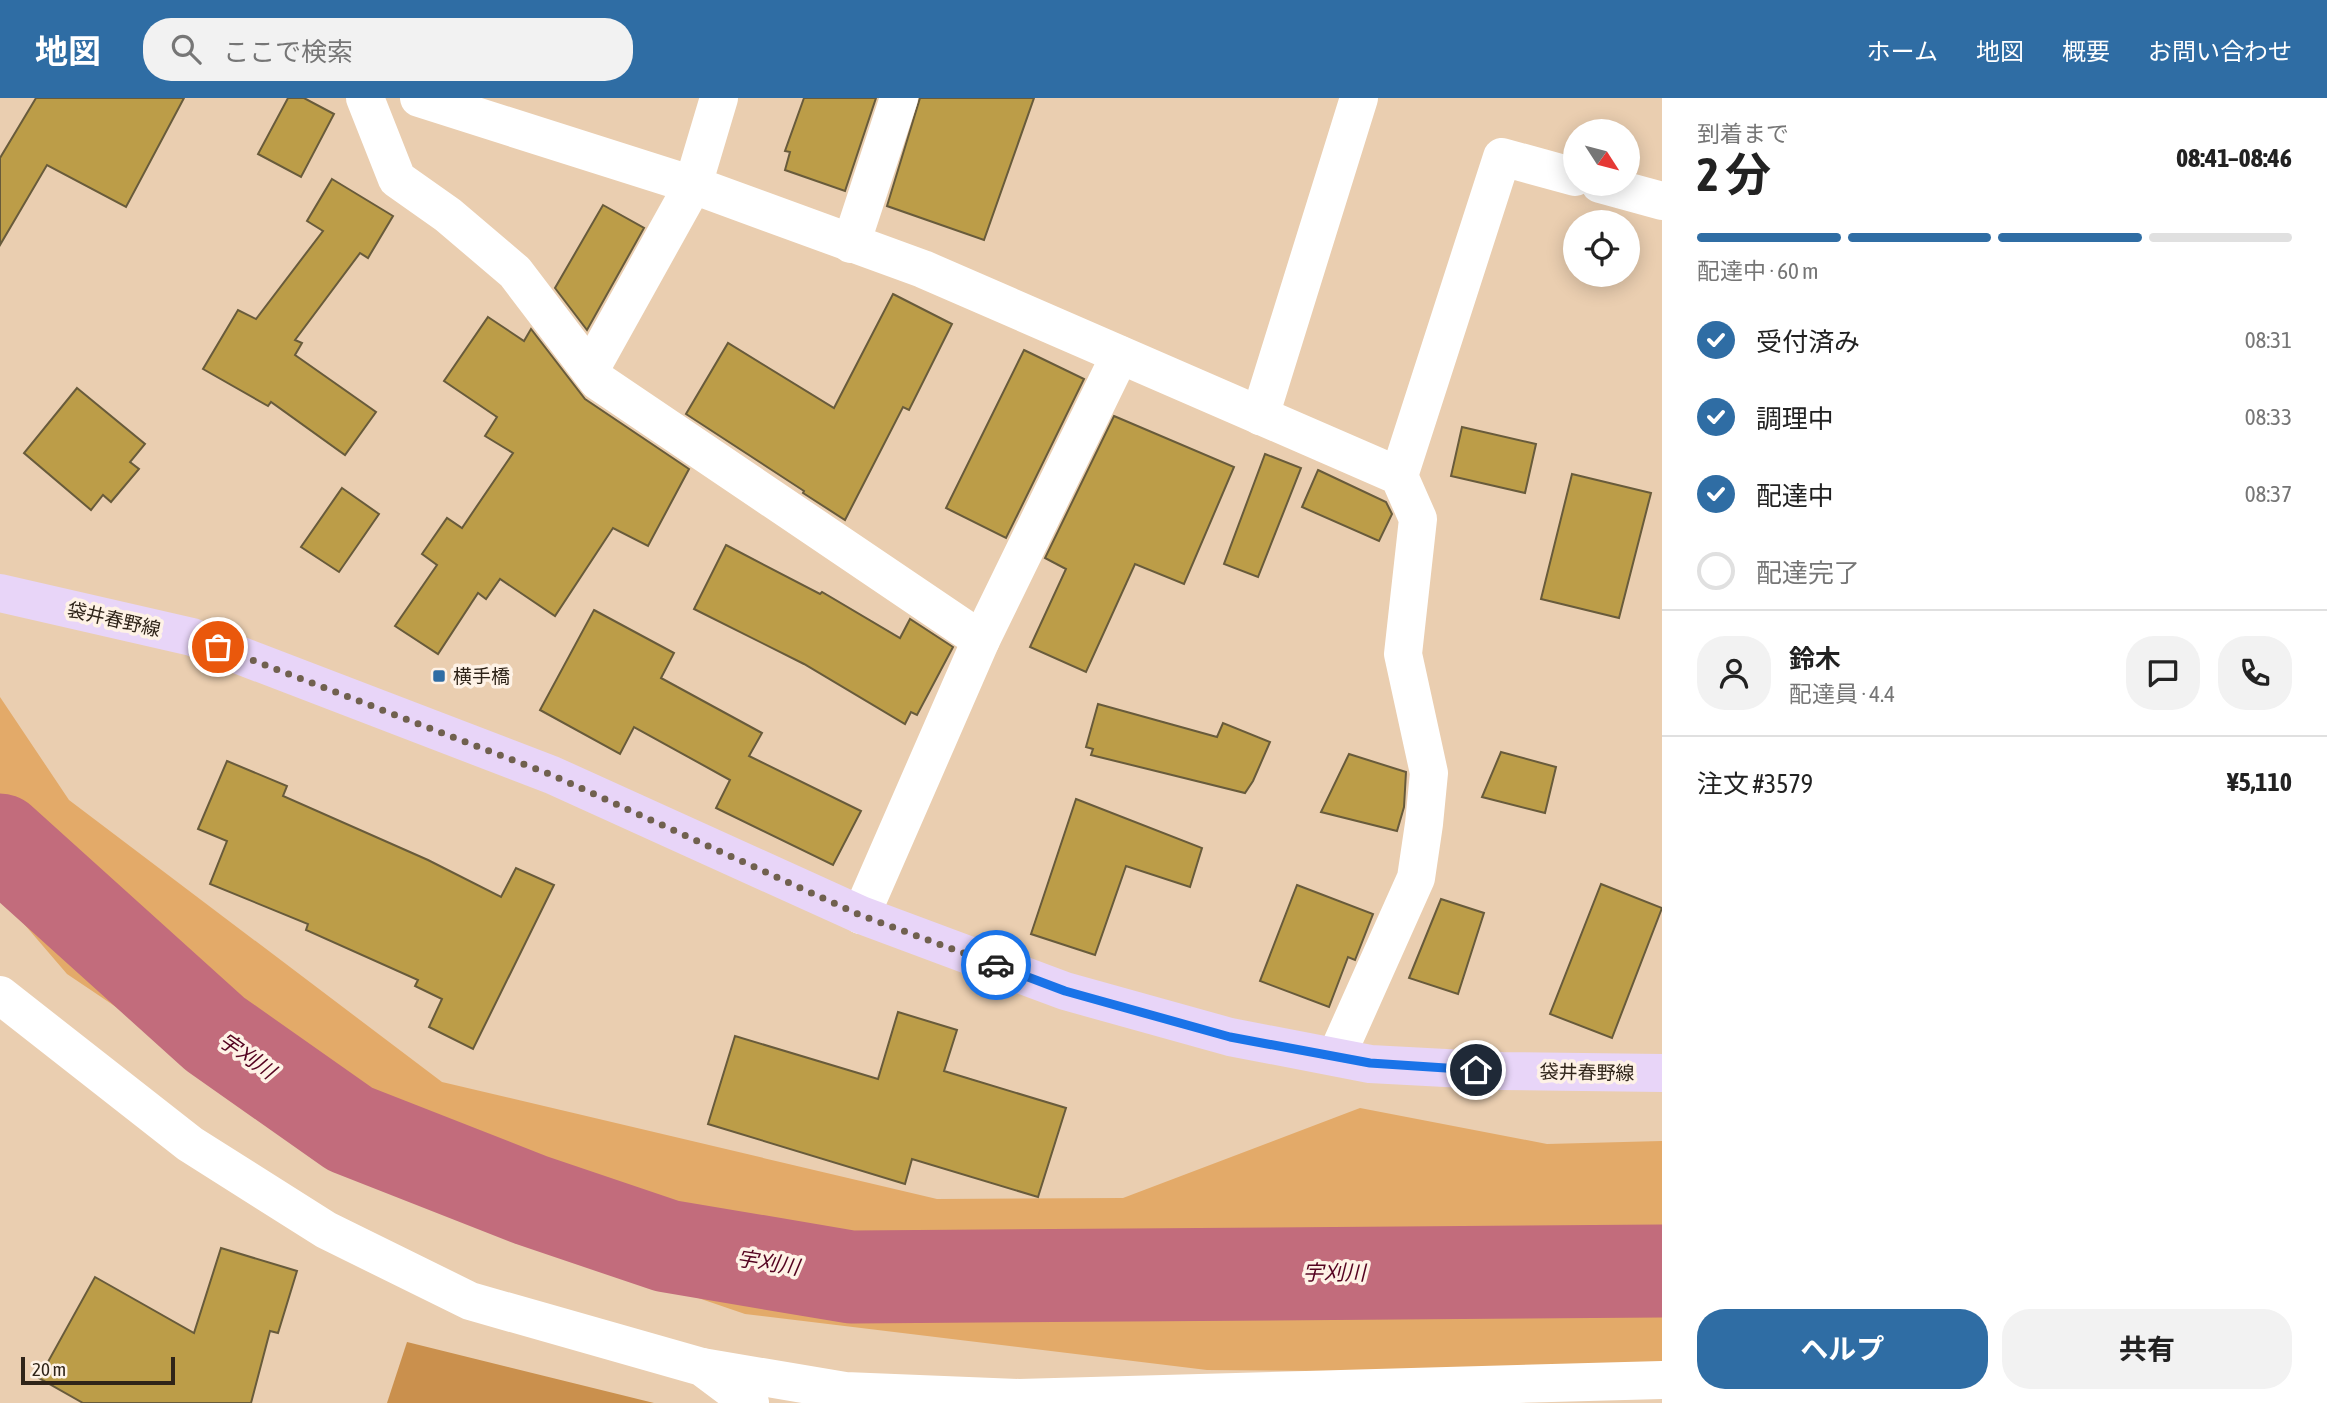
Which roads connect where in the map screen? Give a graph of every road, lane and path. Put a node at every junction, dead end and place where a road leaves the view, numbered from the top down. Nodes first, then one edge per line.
1 (365, 98) edge
2 (419, 98) edge
3 (719, 98) edge
4 (899, 98) edge
5 (1359, 98) edge
6 (1563, 174) edge
7 (693, 186) junction
8 (1640, 195) edge
9 (1662, 201) edge
10 (851, 244) junction
11 (1120, 355) junction
12 (590, 370) junction
13 (1260, 416) junction
14 (1399, 476) junction
15 (0, 593) edge
16 (981, 640) junction
17 (860, 915) junction
18 (0, 995) edge
19 (1336, 1057) junction
20 (1662, 1073) edge
21 (702, 1367) junction
22 (1662, 1380) edge
23 (750, 1403) edge

1 - 12 street
2 - 7 street
3 - 7 street
4 - 10 street
5 - 13 street
6 - 14 street
7 - 10 street
7 - 12 street
8 - 9 street
10 - 11 street
11 - 13 street
11 - 16 street
12 - 16 street
13 - 14 street
14 - 19 street
15 - 17 main road, 袋井春野線
16 - 17 street
17 - 19 main road, 袋井春野線
18 - 21 street
19 - 20 main road, 袋井春野線
21 - 22 street
21 - 23 street

